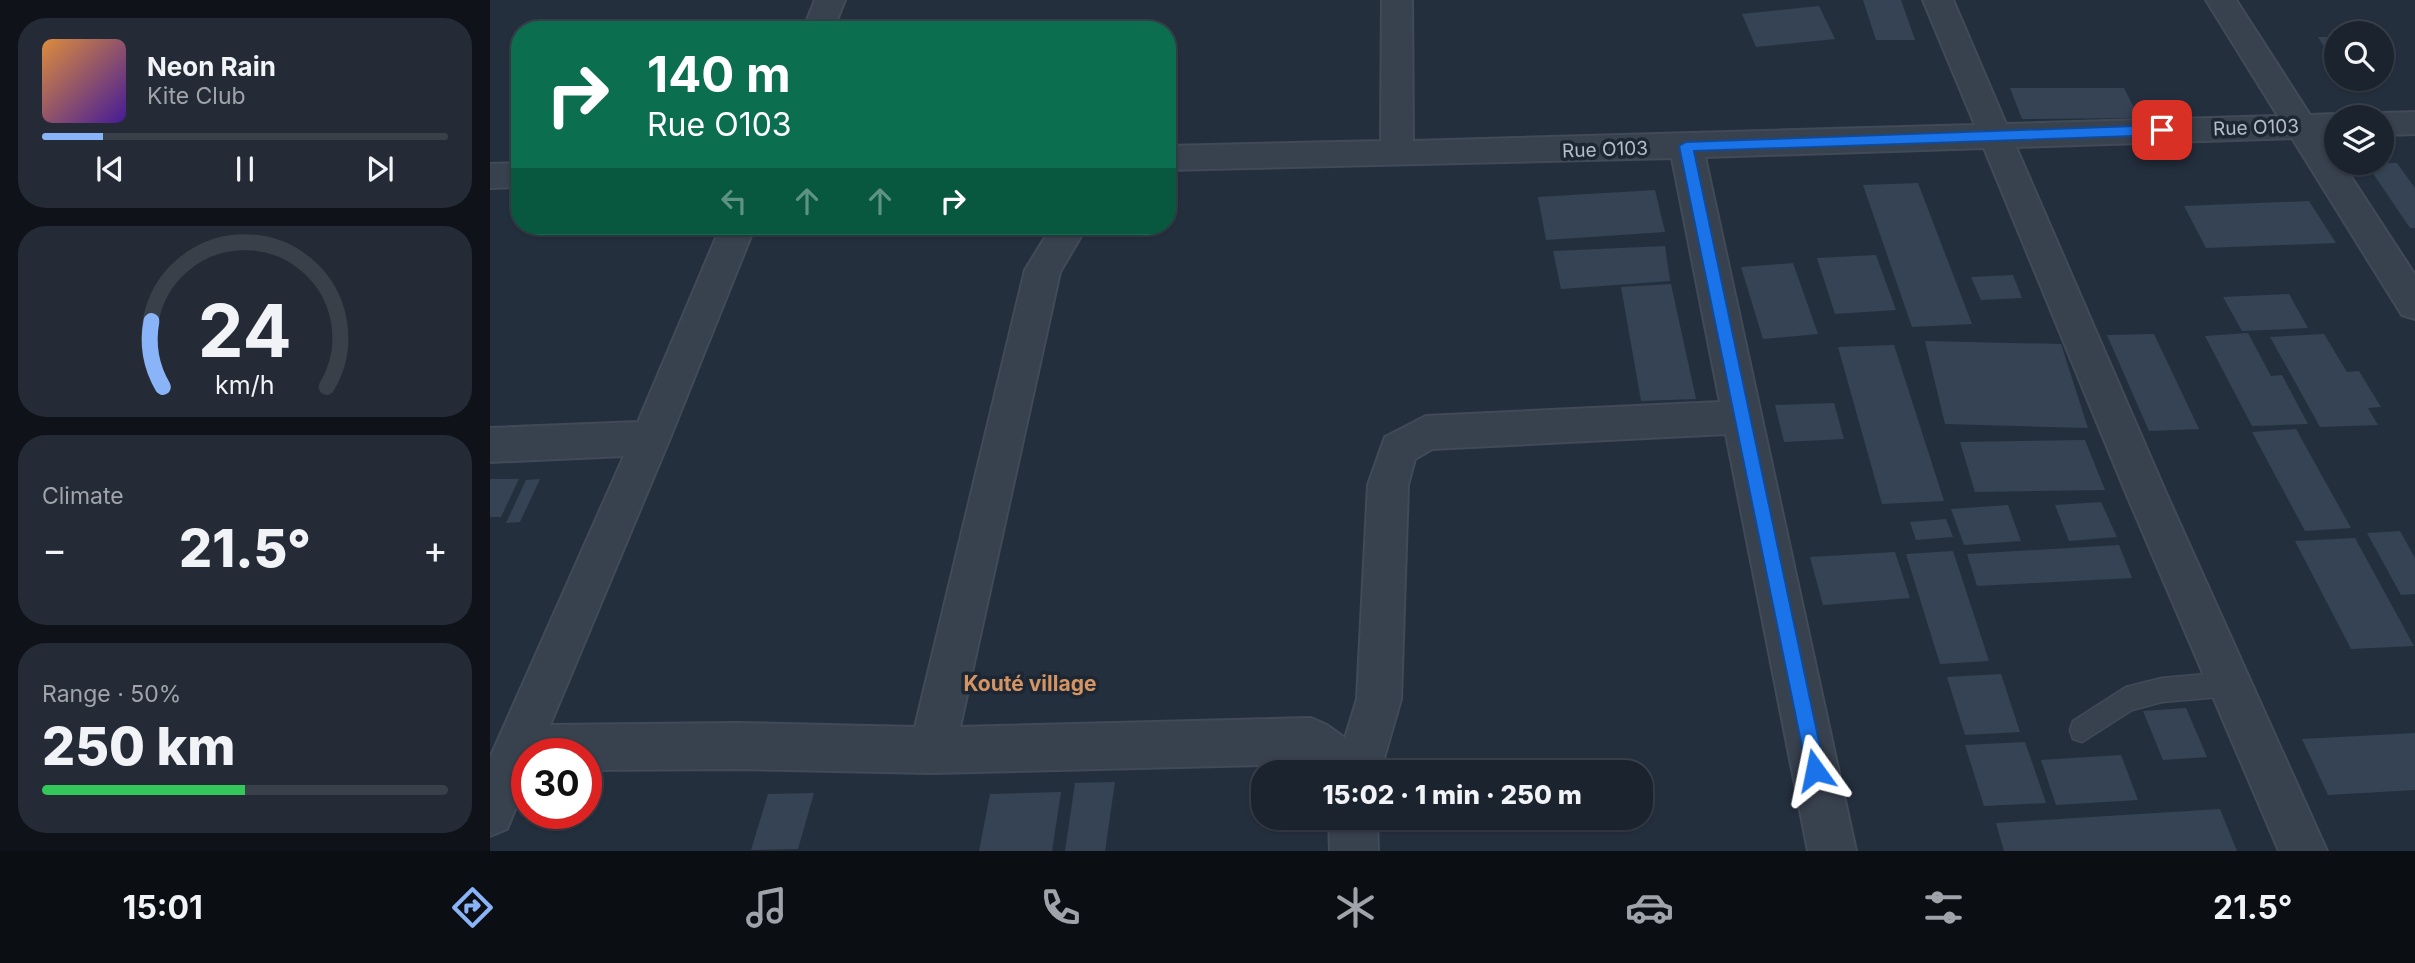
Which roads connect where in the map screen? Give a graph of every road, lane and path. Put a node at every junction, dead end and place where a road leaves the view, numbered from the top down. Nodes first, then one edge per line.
1 (831, 0) edge
2 (1397, 0) edge
3 (1938, 0) edge
4 (2221, 0) edge
5 (822, 21) edge
6 (2415, 123) edge
7 (2394, 124) edge
8 (2324, 125) edge
9 (2301, 126) junction
10 (1996, 135) junction
11 (1686, 146) junction
12 (1397, 154) junction
13 (1176, 158) edge
14 (511, 175) edge
15 (490, 176) edge
16 (734, 235) edge
17 (1064, 235) edge
18 (2415, 305) edge
19 (1742, 417) junction
20 (651, 438) junction
21 (490, 445) edge
22 (2230, 684) junction
23 (2082, 730) dead end
24 (521, 738) edge
25 (602, 747) edge
26 (932, 750) junction
27 (1337, 760) edge
28 (1361, 760) edge
29 (511, 762) edge
30 (490, 812) edge
31 (1353, 830) edge
32 (1354, 851) edge
33 (1832, 851) edge
34 (2303, 851) edge

1 - 5 street
2 - 12 street
3 - 10 street
4 - 9 street
6 - 7 street
8 - 9 street, Rue O103
9 - 10 street, Rue O103
9 - 18 street
10 - 11 street, Rue O103
10 - 22 street
11 - 12 street, Rue O103
11 - 19 street
12 - 13 street, Rue O103
14 - 15 street
16 - 20 street
17 - 26 street
19 - 28 street
19 - 33 street
20 - 21 street
20 - 24 street
22 - 23 lane
22 - 34 street
25 - 26 street
26 - 27 street
29 - 30 street
31 - 32 street

